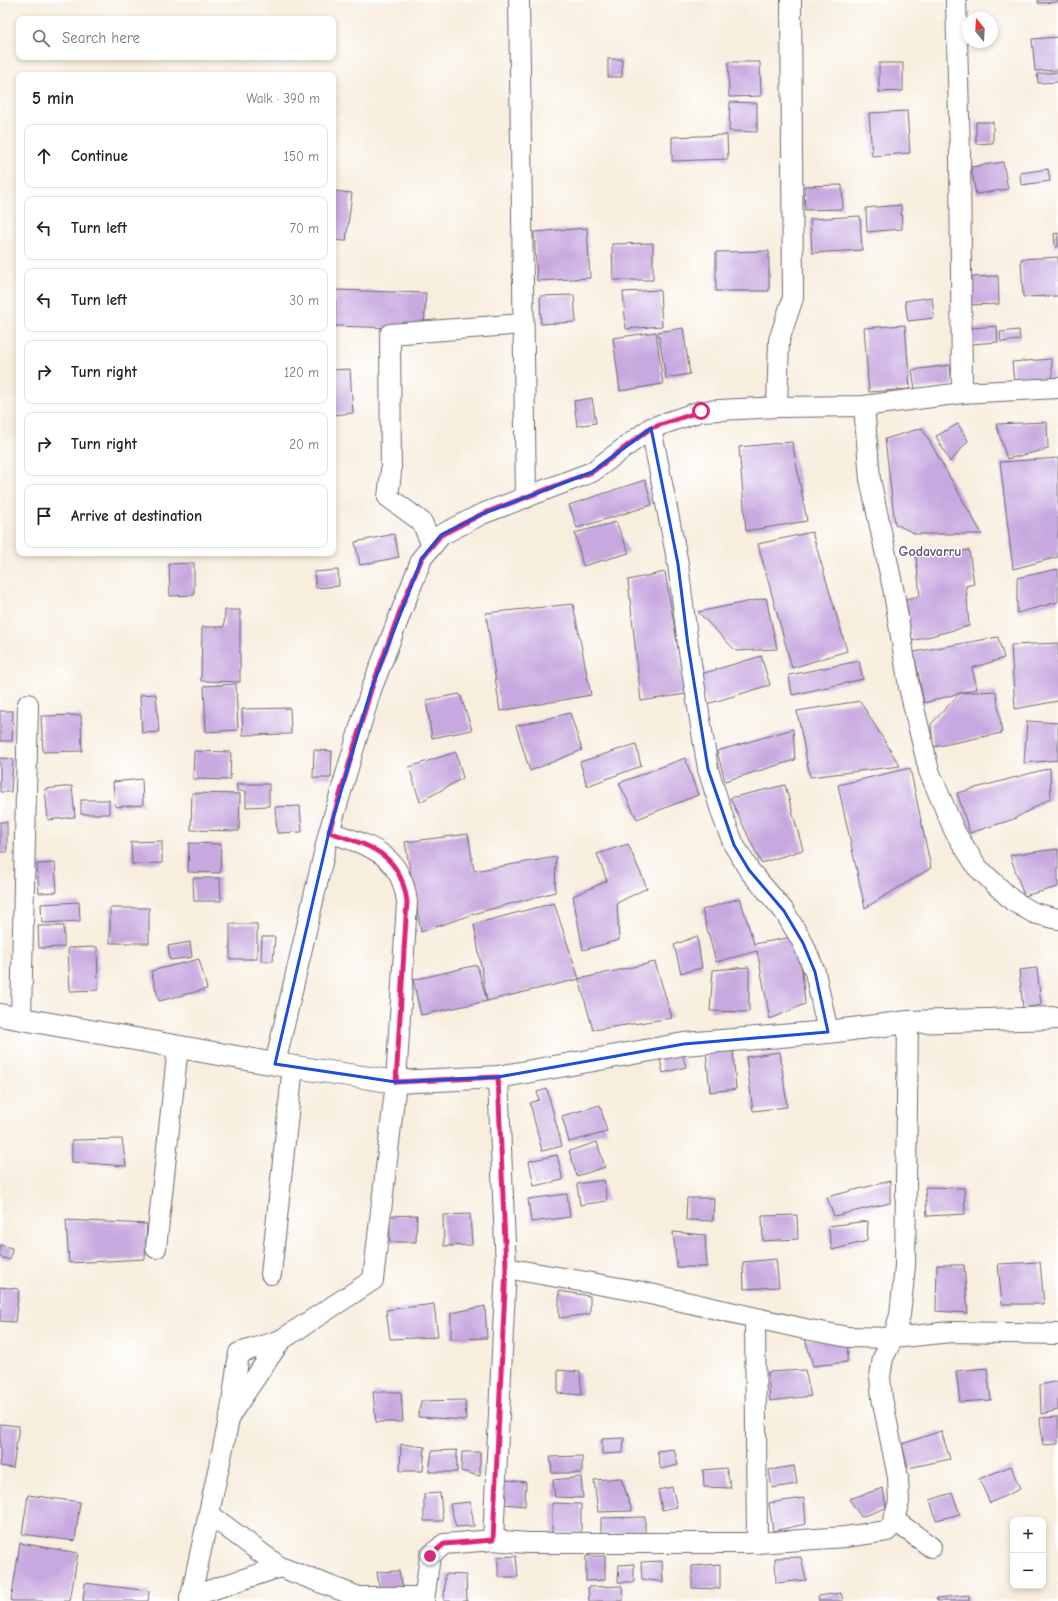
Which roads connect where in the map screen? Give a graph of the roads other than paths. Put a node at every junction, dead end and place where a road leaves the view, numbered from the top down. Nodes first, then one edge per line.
1 (519, 0) edge
2 (791, 0) edge
3 (956, 0) edge
4 (523, 324) junction
5 (1058, 388) edge
6 (962, 393) junction
7 (864, 406) junction
8 (777, 407) junction
9 (651, 428) junction
10 (526, 498) junction
11 (432, 546) junction
12 (28, 704) dead end
13 (329, 832) junction
14 (1058, 919) edge
15 (0, 1015) edge
16 (21, 1018) junction
17 (1058, 1018) edge
18 (908, 1022) junction
19 (828, 1032) junction
20 (178, 1046) junction
21 (284, 1065) junction
22 (498, 1077) junction
23 (396, 1082) junction
24 (156, 1248) dead end
25 (506, 1268) junction
26 (271, 1274) dead end
27 (755, 1318) junction
28 (1058, 1334) edge
29 (894, 1338) junction
30 (281, 1340) junction
31 (230, 1415) junction
32 (208, 1514) junction
33 (894, 1520) junction
34 (493, 1540) junction
35 (757, 1543) junction
36 (931, 1548) dead end
37 (280, 1567) junction
38 (190, 1599) edge
39 (424, 1599) edge

1 - 4 street
2 - 8 street
3 - 6 street
4 - 10 street
4 - 11 street
5 - 6 street
6 - 7 street
7 - 8 street
7 - 14 street
8 - 9 street
9 - 10 street
9 - 19 street
10 - 11 street
11 - 13 street
12 - 16 street
13 - 21 street
13 - 23 street
15 - 16 main road
16 - 20 main road
17 - 18 main road
18 - 19 main road
18 - 29 street
19 - 22 main road
20 - 21 main road
20 - 24 street
21 - 23 main road
21 - 26 street
22 - 23 main road
22 - 25 street
23 - 30 street
25 - 27 street
25 - 34 street
27 - 29 street
27 - 35 street
28 - 29 street
29 - 33 street
30 - 31 street
30 - 31 street
31 - 32 street
32 - 37 street
32 - 38 street
33 - 35 street
33 - 36 street
34 - 35 street
34 - 39 street
37 - 38 street
37 - 39 street

